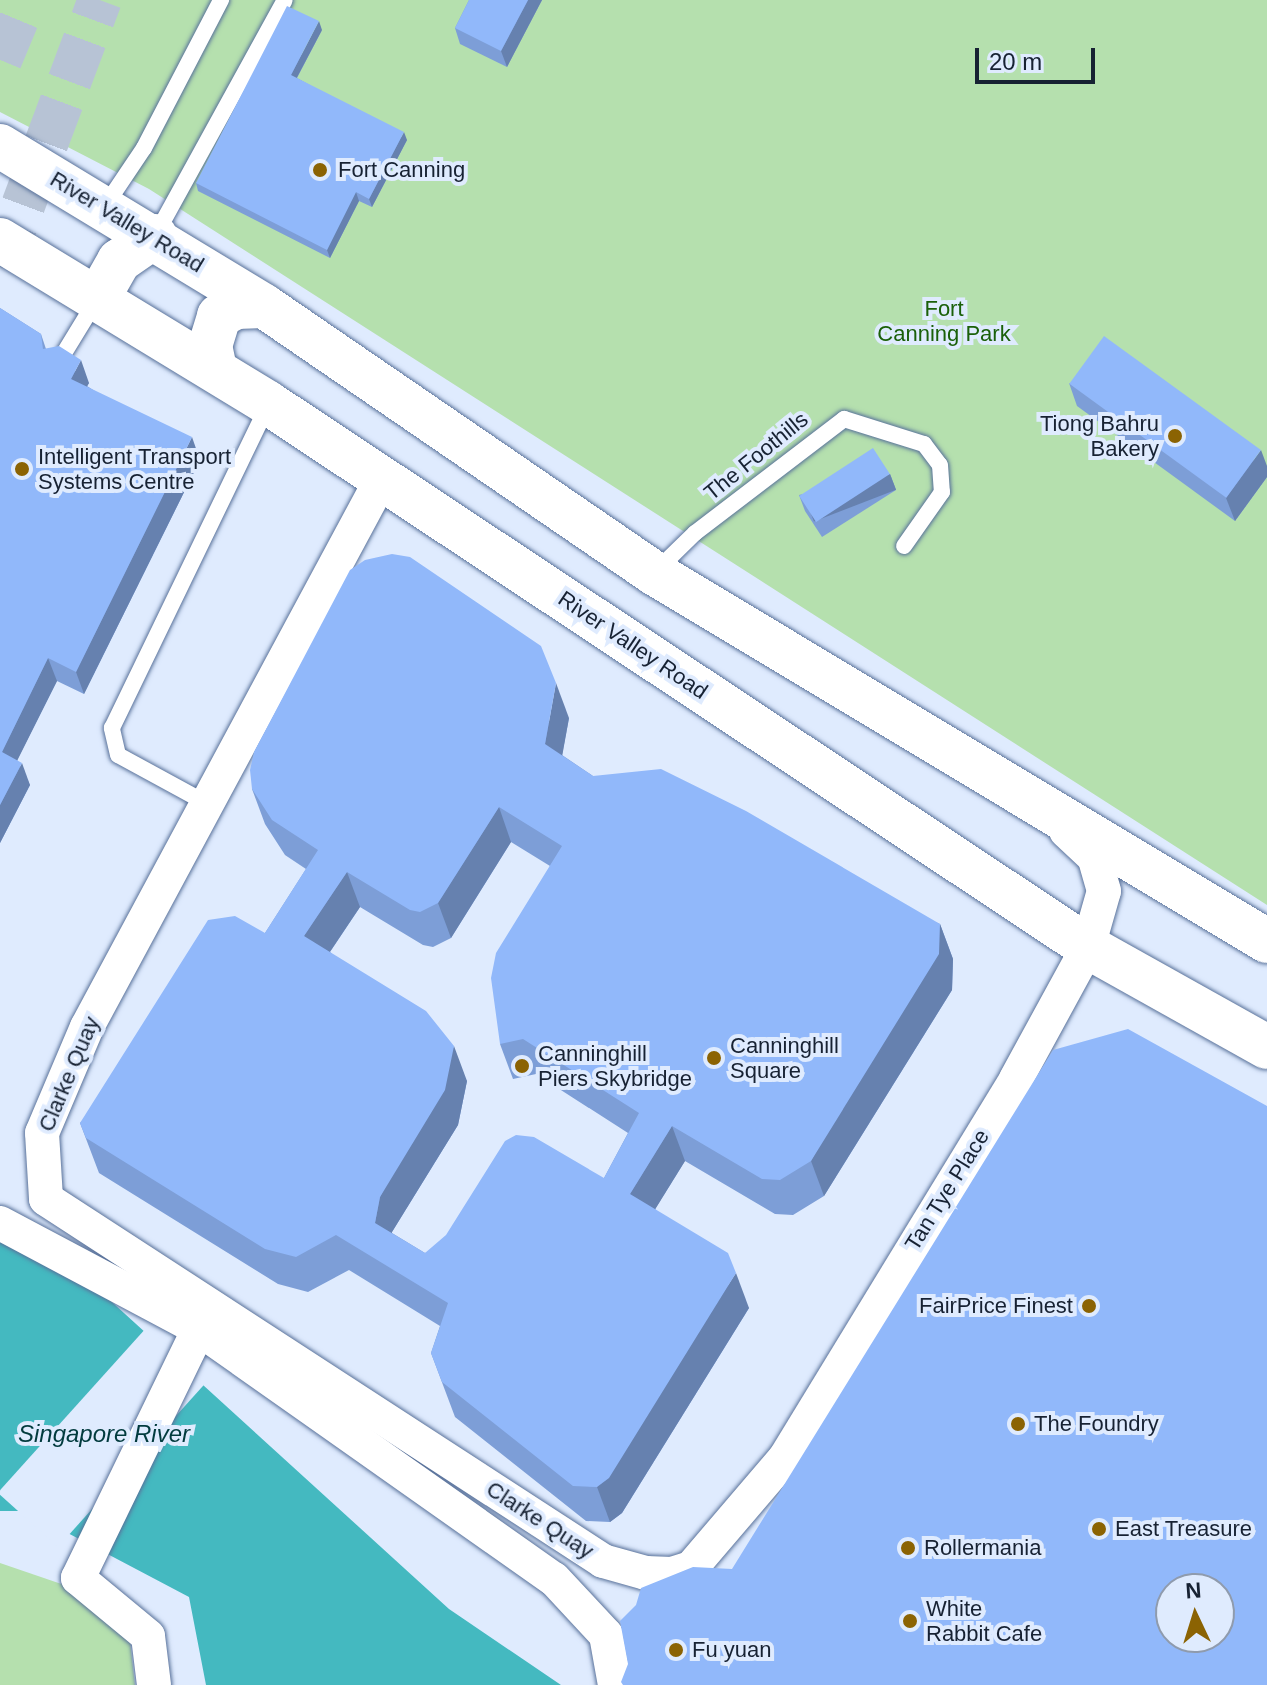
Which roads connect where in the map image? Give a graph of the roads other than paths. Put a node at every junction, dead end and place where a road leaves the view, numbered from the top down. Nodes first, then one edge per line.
1 (221, 0) edge
2 (285, 0) edge
3 (0, 146) edge
4 (104, 207) junction
5 (155, 236) junction
6 (0, 240) edge
7 (98, 298) junction
8 (264, 306) junction
9 (58, 363) edge
10 (215, 369) junction
11 (268, 403) junction
12 (382, 478) junction
13 (904, 546) dead end
14 (654, 573) junction
15 (1019, 788) junction
16 (208, 804) junction
17 (1267, 941) edge
18 (1088, 947) junction
19 (1267, 1047) edge
20 (0, 1223) edge
21 (196, 1335) dead end
22 (668, 1587) joint
23 (618, 1682) edge
24 (154, 1685) edge

1 - 4 lane
2 - 5 lane
3 - 4 main road, River Valley Road
4 - 5 main road, River Valley Road
5 - 7 main road
5 - 8 main road, River Valley Road
6 - 7 main road, River Valley Road
7 - 9 lane
7 - 10 main road, River Valley Road
8 - 10 main road
8 - 14 main road, River Valley Road
10 - 11 main road, River Valley Road
11 - 12 main road, River Valley Road
11 - 16 lane
12 - 16 street, Clarke Quay
12 - 18 main road, River Valley Road
13 - 14 lane, The Foothills
14 - 15 main road, River Valley Road
15 - 17 main road, River Valley Road
15 - 18 street, Tan Tye Place
16 - 22 street, Clarke Quay
18 - 19 main road, River Valley Road
18 - 22 street, Tan Tye Place
20 - 23 street, Clarke Quay
21 - 24 street

